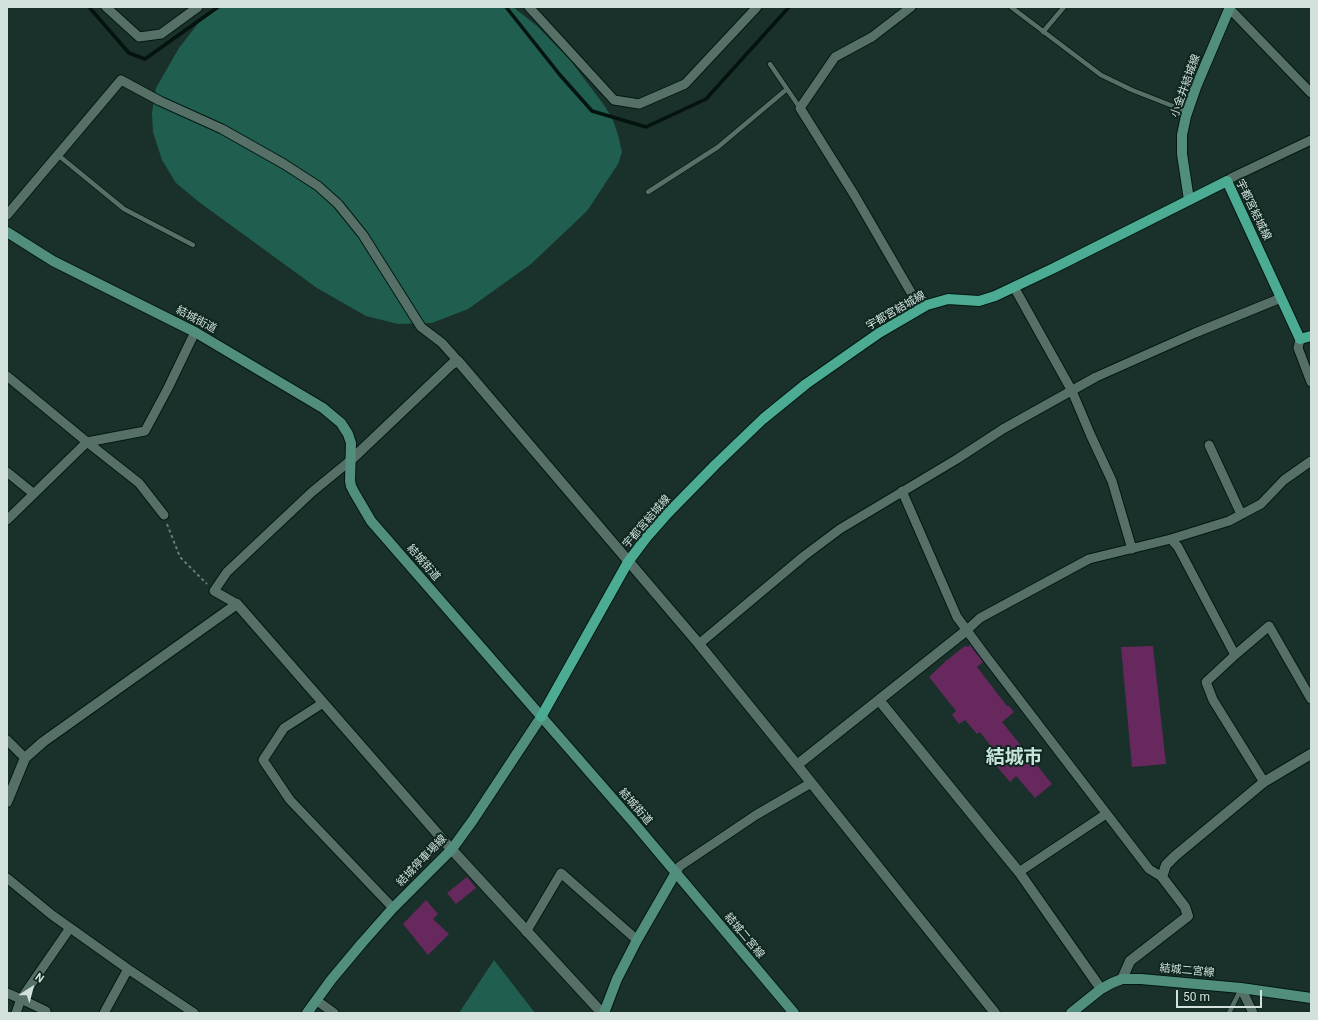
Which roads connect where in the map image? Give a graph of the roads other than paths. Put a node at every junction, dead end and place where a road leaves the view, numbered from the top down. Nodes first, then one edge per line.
1 (106, 7) edge
2 (198, 7) edge
3 (529, 7) edge
4 (757, 7) edge
5 (911, 7) edge
6 (1011, 7) edge
7 (1064, 7) edge
8 (1230, 7) edge
9 (1043, 32) junction
10 (770, 64) dead end
11 (787, 89) junction
12 (1311, 93) edge
13 (800, 108) junction
14 (1188, 112) junction
15 (1311, 140) edge
16 (58, 154) junction
17 (1227, 181) junction
18 (648, 192) dead end
19 (1189, 200) junction
20 (7, 215) edge
21 (7, 232) edge
22 (193, 245) dead end
23 (1014, 287) junction
24 (1281, 298) junction
25 (920, 308) junction
26 (195, 332) junction
27 (1311, 336) edge
28 (1300, 339) junction
29 (458, 361) junction
30 (7, 376) edge
31 (1311, 382) edge
32 (1072, 391) junction
33 (87, 442) junction
34 (1209, 445) dead end
35 (351, 460) junction
36 (1311, 461) edge
37 (7, 472) edge
38 (902, 491) junction
39 (34, 494) junction
40 (1241, 514) junction
41 (164, 515) road end
42 (7, 520) edge
43 (1171, 539) junction
44 (1132, 549) junction
45 (628, 562) junction
46 (237, 604) junction
47 (966, 630) junction
48 (699, 644) junction
49 (1235, 655) junction
50 (1311, 699) edge
51 (879, 700) junction
52 (323, 703) junction
53 (541, 717) junction
54 (7, 740) edge
55 (1311, 754) edge
56 (25, 758) junction
57 (797, 765) junction
58 (1264, 782) junction
59 (811, 783) junction
60 (7, 802) edge
61 (1106, 814) junction
62 (452, 849) junction
63 (1019, 872) junction
64 (675, 874) junction
65 (1162, 877) junction
66 (7, 878) edge
67 (393, 908) junction
68 (70, 928) junction
69 (526, 932) junction
70 (637, 940) junction
71 (128, 969) junction
72 (1122, 979) junction
73 (1241, 988) junction
74 (1101, 989) junction
75 (7, 993) edge
76 (1311, 998) edge
77 (21, 999) junction
78 (316, 1000) junction
79 (46, 1011) dead end
80 (16, 1013) edge
81 (104, 1013) edge
82 (194, 1013) edge
83 (307, 1013) edge
84 (334, 1013) edge
85 (603, 1013) edge
86 (794, 1013) edge
87 (995, 1013) edge
88 (1071, 1013) edge
89 (1229, 1013) edge
90 (1253, 1013) edge

1 - 2 street
3 - 4 street
5 - 13 street
6 - 9 lane
7 - 9 lane
8 - 12 street
8 - 14 main road, 小金井結城線
9 - 14 lane
10 - 11 lane
11 - 13 lane
11 - 18 lane
13 - 25 street
14 - 19 main road, 小金井結城線
15 - 17 street
16 - 20 street
16 - 22 lane
16 - 29 street
17 - 19 main road, 宇都宮結城線
17 - 24 main road, 宇都宮結城線
19 - 23 main road, 宇都宮結城線
21 - 26 main road, 結城街道
23 - 25 main road, 宇都宮結城線
23 - 32 street
24 - 28 main road, 宇都宮結城線
24 - 32 street
25 - 45 main road, 宇都宮結城線
26 - 33 street
26 - 35 main road, 結城街道
27 - 28 main road
28 - 31 street
29 - 35 street
29 - 45 street
30 - 33 street
32 - 38 street
32 - 44 street
33 - 39 street
33 - 41 street
34 - 40 street
35 - 46 street
35 - 53 main road, 結城街道
36 - 40 street
37 - 39 street
38 - 47 street
38 - 48 street
39 - 42 street
40 - 43 street
43 - 44 street
43 - 49 street
44 - 47 street
45 - 48 street
45 - 53 main road, 宇都宮結城線
46 - 52 street
46 - 56 street
47 - 51 street
47 - 61 street
48 - 57 street
49 - 50 street
49 - 58 street
51 - 57 street
51 - 63 street
52 - 62 street
52 - 67 street
53 - 62 main road, 結城停車場線
53 - 64 main road, 結城街道
54 - 56 street
55 - 58 street
56 - 60 street
57 - 59 street
58 - 65 street
59 - 64 street
59 - 87 street
61 - 63 street
61 - 65 street
62 - 67 main road, 結城停車場線
62 - 69 street
63 - 74 street
64 - 70 main road
64 - 86 main road, 結城二宮線
65 - 72 street
66 - 68 street
67 - 78 main road, 結城停車場線
68 - 71 street
68 - 77 street
69 - 70 street
69 - 85 street
70 - 85 main road
71 - 81 street
71 - 82 street
72 - 73 main road, 結城二宮線
72 - 74 main road, 結城二宮線
73 - 76 main road, 結城二宮線
73 - 89 lane
73 - 90 street
74 - 88 main road, 結城二宮線
75 - 77 street
77 - 79 street
77 - 80 street
78 - 83 main road, 結城停車場線
78 - 84 street

